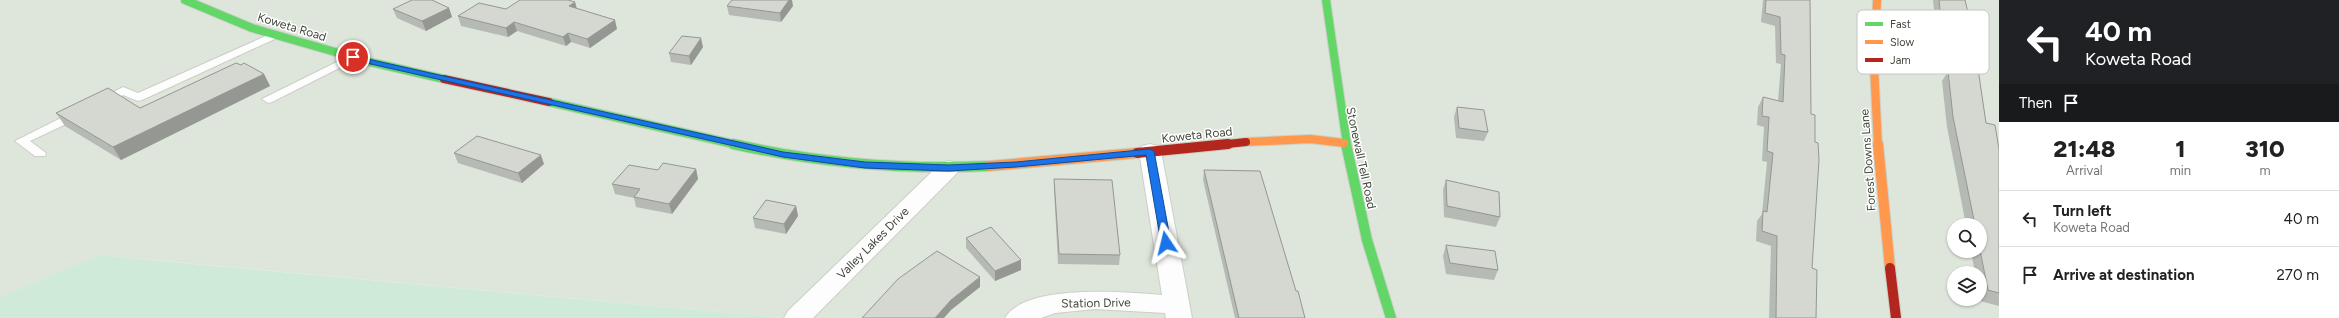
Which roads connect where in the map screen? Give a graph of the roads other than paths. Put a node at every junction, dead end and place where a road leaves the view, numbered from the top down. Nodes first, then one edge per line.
1 (185, 0) edge
2 (1326, 0) edge
3 (1877, 0) edge
4 (1876, 10) edge
5 (275, 35) junction
6 (353, 57) junction
7 (1875, 74) edge
8 (268, 99) dead end
9 (1344, 143) junction
10 (1150, 151) junction
11 (40, 153) dead end
12 (949, 168) junction
13 (1178, 311) edge
14 (798, 318) edge
15 (1018, 318) edge
16 (1391, 318) edge
17 (1896, 318) edge

1 - 5 street, Koweta Road
2 - 9 street, Stonewall Tell Road
3 - 4 street, Forest Downs Lane
5 - 6 street, Koweta Road
5 - 11 lane
6 - 8 lane
6 - 12 street, Koweta Road
7 - 17 street, Forest Downs Lane
9 - 10 street, Koweta Road
9 - 16 street, Stonewall Tell Road
10 - 12 street, Koweta Road
10 - 13 street
12 - 14 street, Valley Lakes Drive
13 - 15 street, Station Drive

